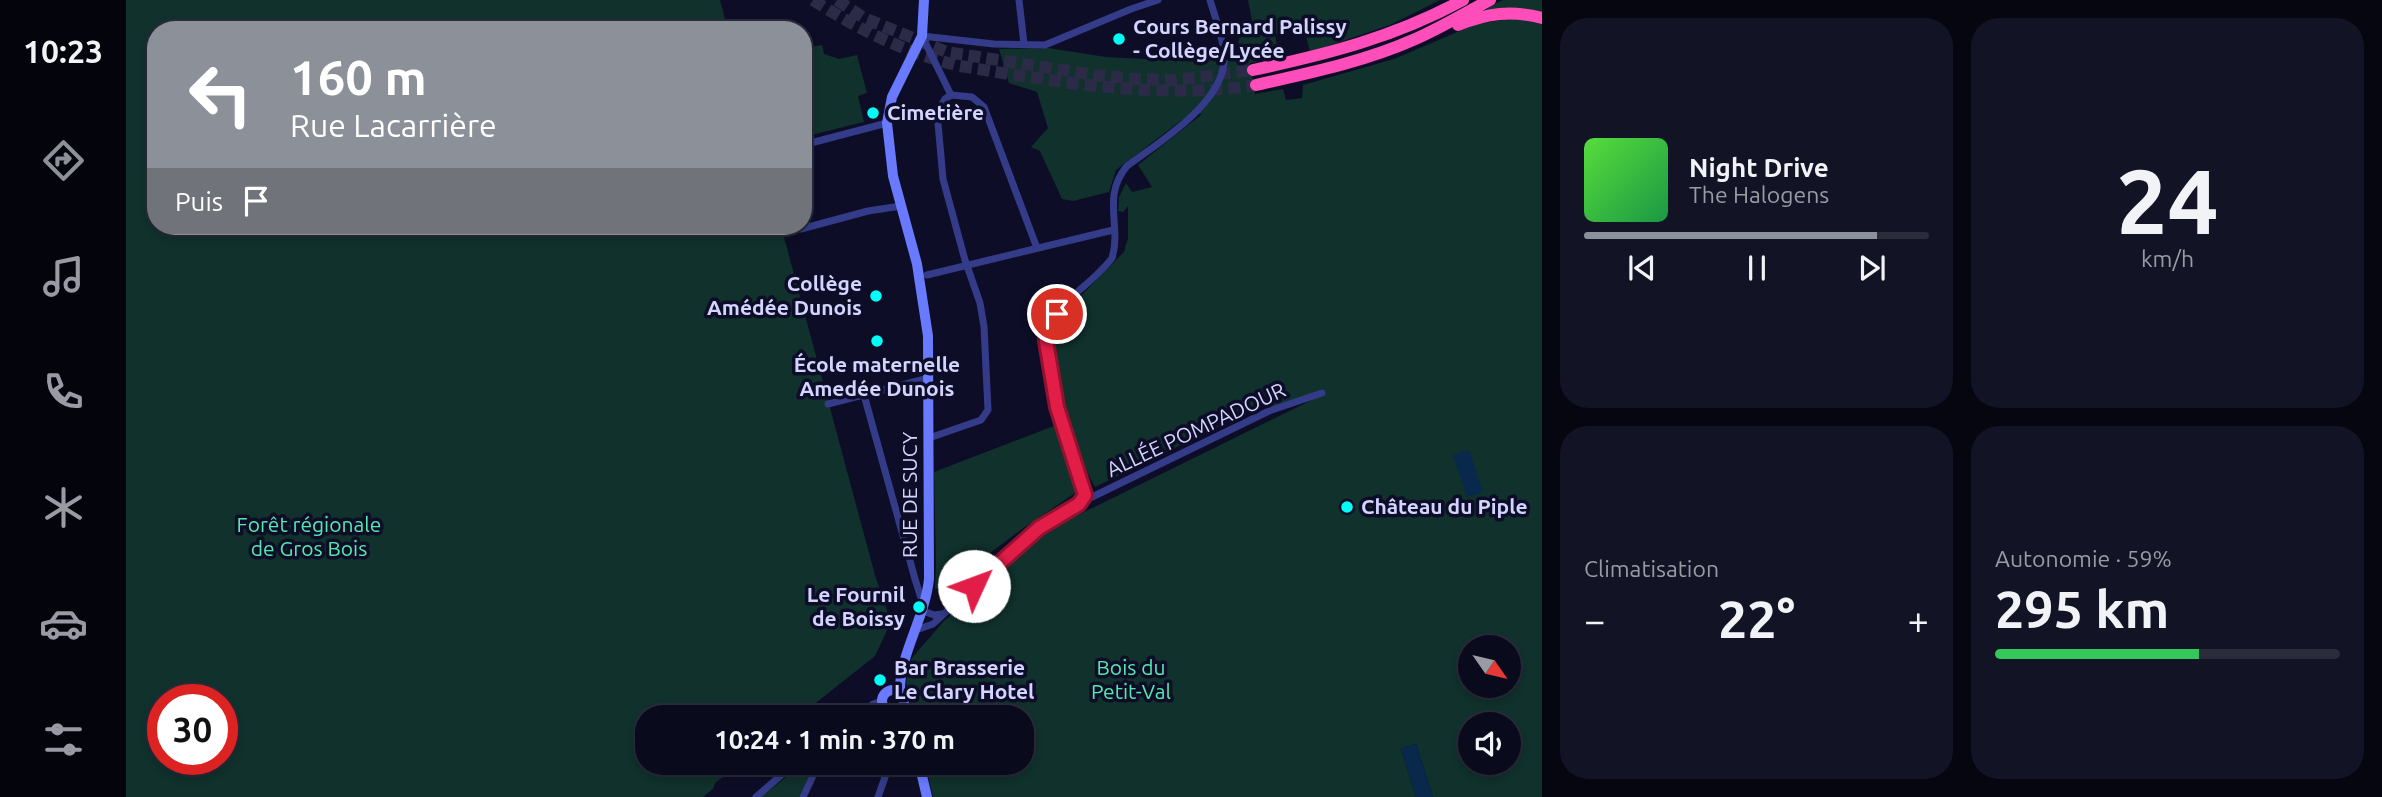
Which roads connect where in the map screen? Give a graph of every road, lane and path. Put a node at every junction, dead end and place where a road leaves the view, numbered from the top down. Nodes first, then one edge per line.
1 (924, 0) edge
2 (1019, 0) edge
3 (1157, 0) edge
4 (1210, 0) edge
5 (1463, 0) edge
6 (1490, 0) edge
7 (1542, 18) edge
8 (922, 36) junction
9 (1415, 40) junction
10 (1024, 44) junction
11 (1253, 70) tunnel mouth
12 (1256, 85) tunnel mouth
13 (951, 95) junction
14 (887, 123) junction
15 (812, 143) edge
16 (901, 206) junction
17 (812, 226) edge
18 (1113, 230) junction
19 (1037, 248) junction
20 (967, 266) junction
21 (928, 275) dead end
22 (929, 377) junction
23 (1322, 393) dead end
24 (864, 395) junction
25 (828, 404) dead end
26 (929, 438) junction
27 (1084, 498) junction
28 (924, 606) junction
29 (942, 614) junction
30 (916, 630) junction
31 (897, 687) junction
32 (882, 701) junction
33 (872, 705) edge
34 (883, 705) edge
35 (904, 705) edge
36 (781, 775) edge
37 (813, 775) edge
38 (886, 775) edge
39 (922, 775) edge
40 (756, 797) edge
41 (803, 797) edge
42 (878, 797) edge
43 (927, 797) edge

1 - 8 main road, RUE DE SUCY
2 - 10 street
3 - 10 street
4 - 18 street
5 - 11 highway
6 - 9 highway
7 - 9 highway
8 - 10 street
8 - 13 street
8 - 14 main road, RUE DE SUCY
9 - 12 highway
13 - 19 street
13 - 20 street
14 - 15 street
14 - 16 main road, RUE DE SUCY
16 - 17 street
16 - 22 main road, RUE DE SUCY
18 - 19 street
18 - 27 street
19 - 20 street
20 - 21 street
20 - 26 street
22 - 24 street
22 - 26 main road, RUE DE SUCY
23 - 27 street, ALLÉE POMPADOUR
24 - 25 street
24 - 28 street
26 - 28 main road, RUE DE SUCY
27 - 29 street, ALLÉE POMPADOUR
28 - 29 street
28 - 30 main road, RUE DE SUCY
29 - 30 street, ALLÉE POMPADOUR
30 - 31 main road, RUE DE SUCY
31 - 32 main road
31 - 35 main road
32 - 33 street
32 - 34 main road
36 - 40 street
37 - 41 street
38 - 42 street
39 - 43 main road

